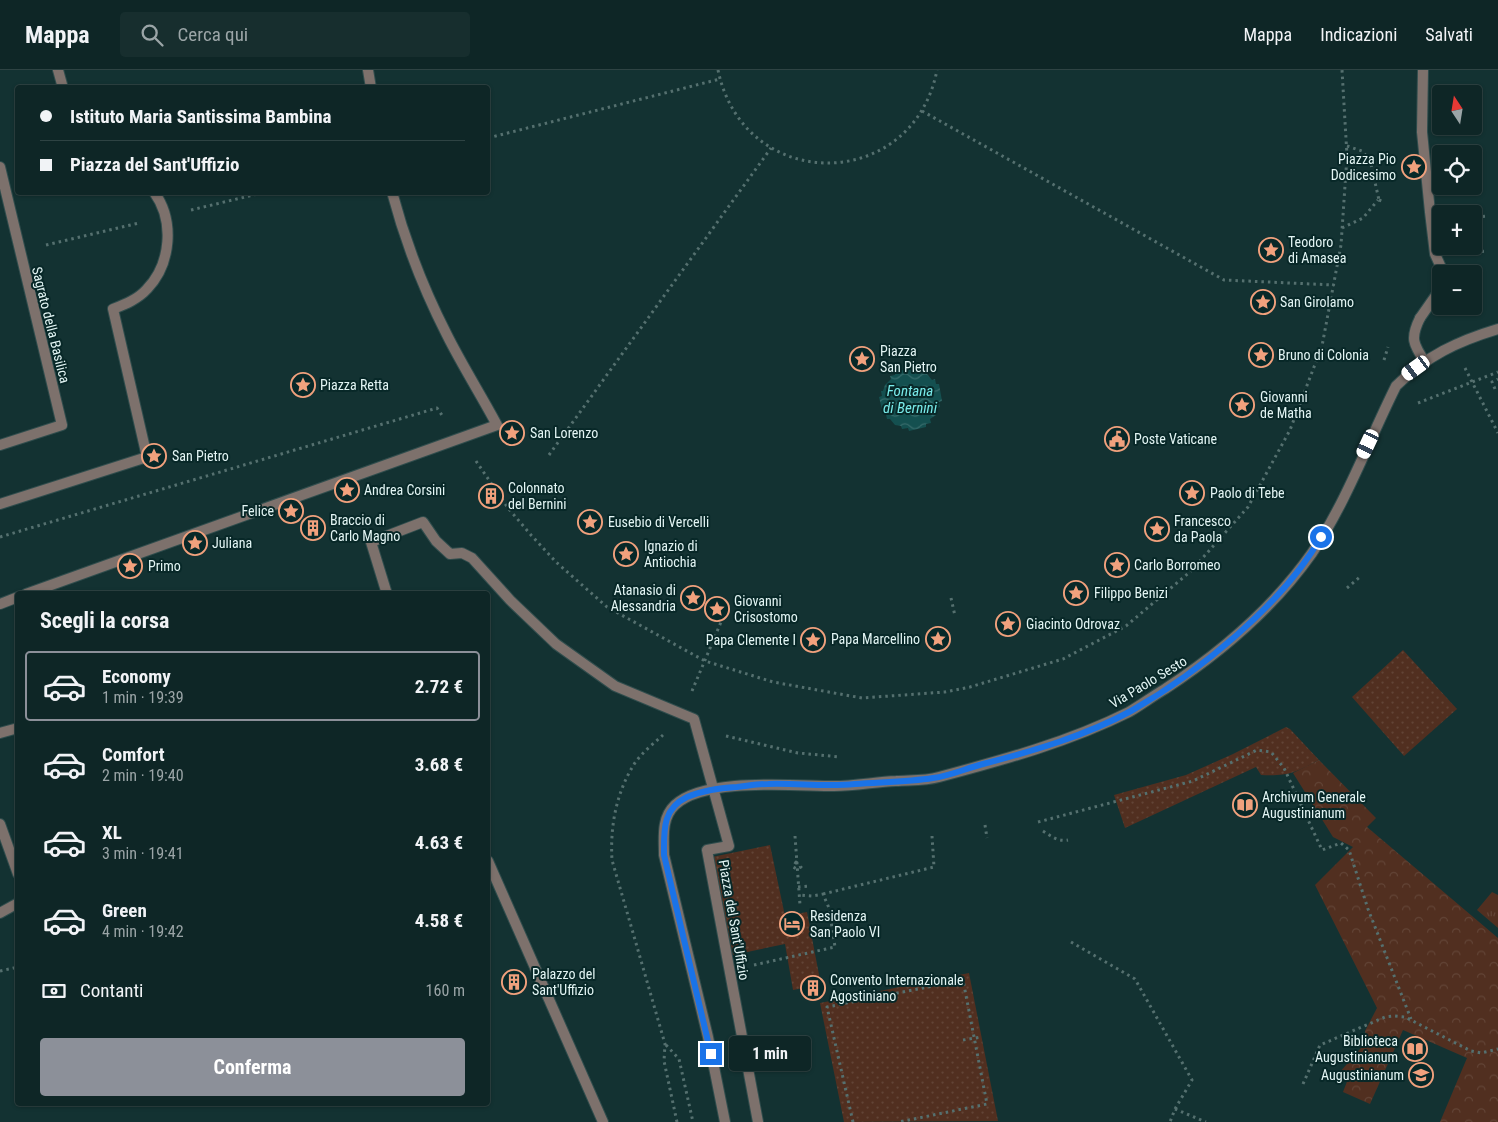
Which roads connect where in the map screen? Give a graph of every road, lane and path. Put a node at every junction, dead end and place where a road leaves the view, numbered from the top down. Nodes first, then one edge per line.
1 (58, 70) edge
2 (368, 70) edge
3 (718, 70) edge
4 (937, 70) edge
5 (1342, 70) edge
6 (1423, 70) edge
7 (720, 79) junction
8 (61, 85) edge
9 (370, 85) edge
10 (922, 111) junction
11 (490, 137) edge
12 (1347, 146) junction
13 (771, 148) junction
14 (0, 167) edge
15 (156, 195) edge
16 (254, 195) edge
17 (393, 195) edge
18 (1378, 200) junction
19 (1384, 202) dead end
20 (1482, 216) edge
21 (1487, 216) dead end
22 (165, 217) junction
23 (1342, 228) junction
24 (1482, 251) edge
25 (1486, 251) dead end
26 (19, 252) junction
27 (1440, 265) edge
28 (1334, 285) junction
29 (1432, 301) edge
30 (1498, 329) edge
31 (1389, 344) dead end
32 (1384, 362) dead end
33 (1424, 362) junction
34 (1466, 369) dead end
35 (1498, 372) edge
36 (1498, 379) edge
37 (1472, 383) junction
38 (1495, 389) dead end
39 (1410, 407) dead end
40 (437, 408) dead end
41 (1498, 433) edge
42 (460, 438) junction
43 (0, 445) edge
44 (549, 455) dead end
45 (0, 504) edge
46 (0, 537) edge
47 (1361, 577) dead end
48 (1347, 588) dead end
49 (34, 591) edge
50 (386, 591) edge
51 (15, 598) edge
52 (951, 598) dead end
53 (729, 603) dead end
54 (0, 604) edge
55 (955, 616) dead end
56 (705, 661) junction
57 (682, 714) junction
58 (696, 724) junction
59 (15, 729) edge
60 (0, 733) edge
61 (843, 758) dead end
62 (713, 789) junction
63 (1038, 822) dead end
64 (0, 824) edge
65 (985, 825) dead end
66 (1043, 831) dead end
67 (795, 836) dead end
68 (932, 836) dead end
69 (987, 838) dead end
70 (1068, 840) dead end
71 (15, 866) edge
72 (490, 866) edge
73 (810, 886) dead end
74 (798, 887) junction
75 (823, 894) junction
76 (799, 895) junction
77 (15, 905) edge
78 (800, 905) dead end
79 (0, 913) edge
80 (1071, 942) dead end
81 (15, 968) edge
82 (729, 970) junction
83 (0, 971) edge
84 (1411, 1019) junction
85 (982, 1037) dead end
86 (975, 1038) junction
87 (963, 1040) dead end
88 (665, 1044) junction
89 (1498, 1049) edge
90 (1302, 1084) dead end
91 (1175, 1109) junction
92 (603, 1122) edge
93 (677, 1122) edge
94 (693, 1122) edge
95 (725, 1122) edge
96 (758, 1122) edge
97 (853, 1122) edge
98 (899, 1122) edge
99 (1170, 1122) edge
100 (1206, 1122) edge

1 - 8 street
2 - 9 street
3 - 7 path
4 - 10 path
5 - 12 path
6 - 27 street
7 - 11 path
7 - 13 path
10 - 13 path
10 - 28 path
12 - 18 path
12 - 23 path
13 - 44 path
14 - 26 street, Sagrato della Basilica
15 - 22 street
16 - 22 path
17 - 42 street
18 - 19 path
18 - 23 path
20 - 21 path
22 - 26 path
22 - 45 street
23 - 28 path
24 - 25 path
26 - 43 street, Sagrato della Basilica
28 - 56 path
29 - 33 street
30 - 33 street, Via Paolo Sesto
31 - 32 path
33 - 62 street, Via Paolo Sesto
34 - 37 path
35 - 37 path
36 - 38 path
37 - 39 path
37 - 41 path
40 - 46 path
42 - 49 street
42 - 56 path
47 - 48 path
50 - 57 street
51 - 54 street
52 - 55 path
53 - 56 path
56 - 57 path
57 - 58 street
58 - 61 path
58 - 62 street, Piazza del Sant'Uffizio
58 - 88 path
59 - 60 street
62 - 82 street, Piazza del Sant'Uffizio
62 - 95 street, Via Paolo Sesto
63 - 84 path
64 - 71 street
65 - 69 path
66 - 70 path
67 - 74 path
68 - 75 path
72 - 92 street
73 - 74 path
74 - 76 path
75 - 76 path
75 - 82 path
76 - 78 path
77 - 79 street
80 - 91 path
81 - 83 path
82 - 96 street, Piazza del Sant'Uffizio
84 - 89 path
84 - 90 path
85 - 86 path
86 - 87 path
86 - 97 path
86 - 98 path
88 - 93 path
88 - 94 path
91 - 99 path
91 - 100 path

